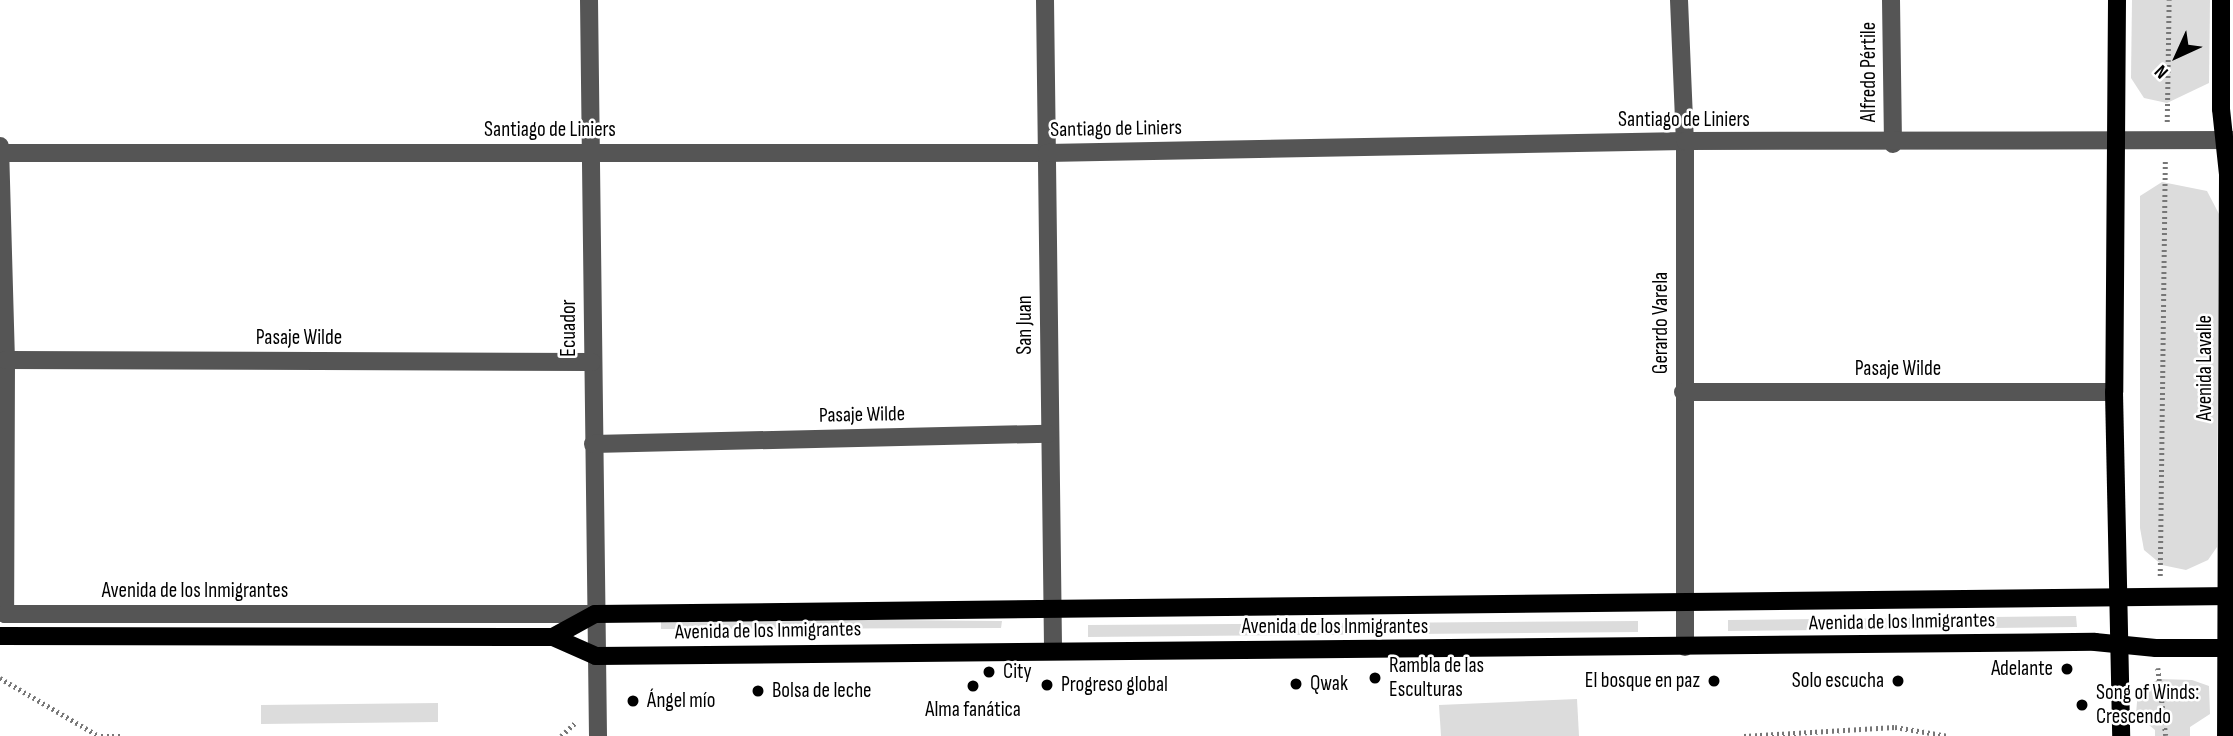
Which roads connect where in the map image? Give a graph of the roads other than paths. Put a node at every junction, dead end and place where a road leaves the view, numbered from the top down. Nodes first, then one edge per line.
1 (589, 0) edge
2 (1045, 0) edge
3 (1679, 0) edge
4 (1891, 0) edge
5 (2117, 0) edge
6 (2221, 0) edge
7 (1685, 141) junction
8 (2228, 141) edge
9 (2115, 143) junction
10 (1893, 144) junction
11 (0, 146) edge
12 (1, 153) edge
13 (592, 153) junction
14 (1047, 153) junction
15 (6, 360) junction
16 (592, 362) junction
17 (1683, 392) junction
18 (2114, 392) junction
19 (1048, 434) junction
20 (593, 444) junction
21 (2230, 596) edge
22 (2118, 598) junction
23 (1683, 601) junction
24 (1052, 608) junction
25 (595, 614) junction
26 (0, 636) edge
27 (553, 637) junction
28 (2121, 646) junction
29 (1685, 647) junction
30 (2229, 648) edge
31 (1053, 649) junction
32 (596, 656) junction
33 (598, 736) edge
34 (2121, 736) edge
35 (2226, 736) edge

1 - 13 street, Ecuador
2 - 14 street, San Juan
3 - 7 street, Gerardo Varela
4 - 10 street, Alfredo Pértile
5 - 9 main road
6 - 8 main road, Avenida Lavalle
7 - 10 street, Santiago de Liniers
7 - 14 street, Santiago de Liniers
7 - 17 street, Gerardo Varela
8 - 9 street, Santiago de Liniers
8 - 21 main road, Avenida Lavalle
9 - 10 street, Santiago de Liniers
9 - 18 main road
11 - 12 street
12 - 13 street, Santiago de Liniers
12 - 15 street
13 - 14 street, Santiago de Liniers
13 - 16 street, Ecuador
14 - 19 street, San Juan
15 - 16 street, Pasaje Wilde
15 - 25 street, Avenida de los Inmigrantes
16 - 20 street, Ecuador
17 - 18 street, Pasaje Wilde
17 - 23 street, Gerardo Varela
18 - 22 main road
19 - 20 street, Pasaje Wilde
19 - 24 street, San Juan
20 - 25 street, Ecuador
21 - 22 main road, Avenida de los Inmigrantes
21 - 30 main road, Avenida Lavalle
22 - 23 main road, Avenida de los Inmigrantes
22 - 28 main road
23 - 24 main road, Avenida de los Inmigrantes
23 - 29 street, Gerardo Varela
24 - 25 main road, Avenida de los Inmigrantes
24 - 31 street, San Juan
25 - 27 main road, Avenida de los Inmigrantes
25 - 32 street, Ecuador
26 - 27 main road, Avenida de los Inmigrantes
27 - 32 main road, Avenida de los Inmigrantes
28 - 29 main road, Avenida de los Inmigrantes
28 - 30 main road, Avenida de los Inmigrantes
28 - 34 main road
29 - 31 main road, Avenida de los Inmigrantes
30 - 35 main road, Avenida Lavalle
31 - 32 main road, Avenida de los Inmigrantes
32 - 33 street, Ecuador

